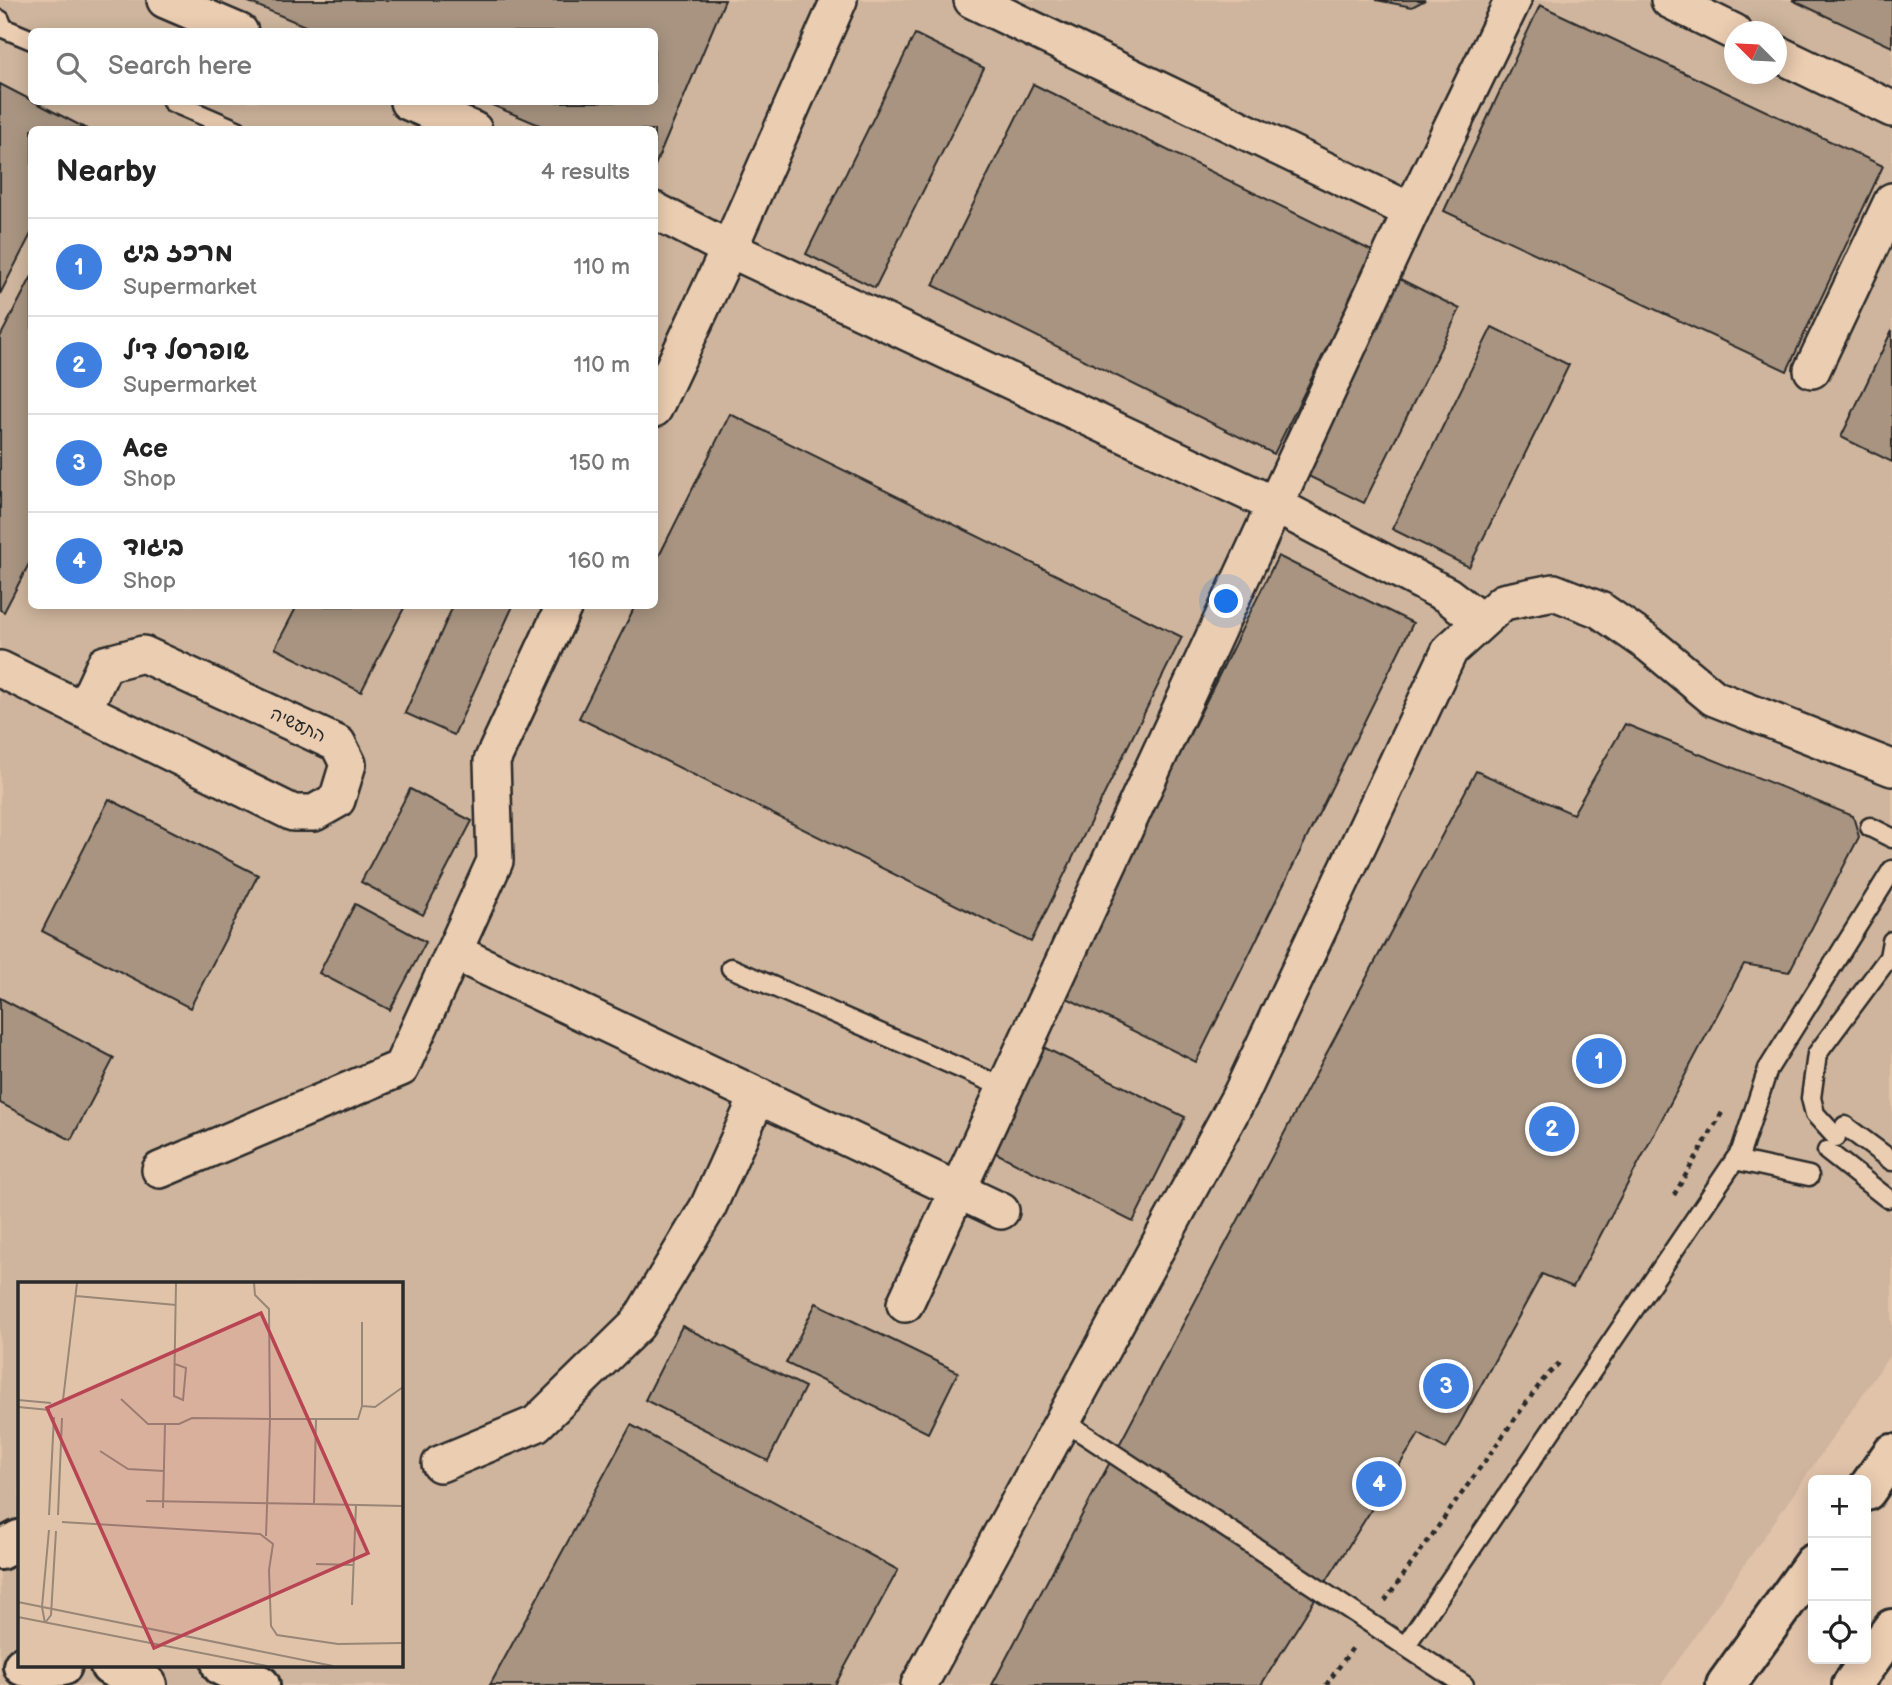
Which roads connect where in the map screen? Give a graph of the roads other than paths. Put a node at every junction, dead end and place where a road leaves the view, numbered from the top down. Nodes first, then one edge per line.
1 (165, 0) edge
2 (839, 0) edge
3 (972, 0) edge
4 (1513, 0) edge
5 (1669, 0) edge
6 (0, 20) edge
7 (1724, 27) edge
8 (231, 28) edge
9 (28, 38) edge
10 (1787, 57) edge
11 (179, 105) edge
12 (415, 105) edge
13 (1892, 109) edge
14 (228, 126) edge
15 (465, 126) edge
16 (1892, 201) edge
17 (1411, 211) junction
18 (658, 212) edge
19 (729, 249) junction
20 (1812, 370) dead end
21 (658, 400) edge
22 (1275, 505) junction
23 (563, 609) edge
24 (1481, 621) junction
25 (0, 669) edge
26 (84, 709) junction
27 (1892, 768) edge
28 (1870, 827) dead end
29 (1892, 838) edge
30 (1892, 870) edge
31 (1892, 941) edge
32 (454, 952) junction
33 (731, 968) dead end
34 (1003, 1087) junction
35 (758, 1096) junction
36 (1836, 1138) junction
37 (1735, 1160) junction
38 (1892, 1161) edge
39 (160, 1170) dead end
40 (1809, 1176) dead end
41 (956, 1189) junction
42 (1887, 1198) dead end
43 (1001, 1211) dead end
44 (905, 1304) dead end
45 (1064, 1421) junction
46 (1892, 1454) edge
47 (440, 1464) dead end
48 (1871, 1483) edge
49 (18, 1541) edge
50 (0, 1550) edge
51 (1808, 1571) edge
52 (1892, 1629) edge
53 (1406, 1646) junction
54 (0, 1654) edge
55 (18, 1663) edge
56 (20, 1668) edge
57 (29, 1668) edge
58 (48, 1668) edge
59 (114, 1668) edge
60 (226, 1668) edge
61 (12, 1685) edge
62 (146, 1685) edge
63 (260, 1685) edge
64 (919, 1685) edge
65 (1464, 1685) edge
66 (1726, 1685) edge
67 (1852, 1685) edge

1 - 8 street
2 - 19 street
3 - 17 street
4 - 17 street
5 - 7 street
6 - 9 lane
10 - 13 street
11 - 14 lane
12 - 15 street
16 - 20 street
17 - 22 street
18 - 19 street
19 - 21 street
19 - 22 street
22 - 24 street
22 - 34 street
23 - 32 street
24 - 27 street
24 - 45 street
25 - 26 street, התעשיה
26 - 26 street, התעשיה
28 - 29 lane
30 - 37 lane
31 - 36 lane
32 - 35 street
32 - 39 street
33 - 34 lane
34 - 41 street
35 - 41 street
35 - 47 street
36 - 38 lane
36 - 42 lane
37 - 40 lane
37 - 53 lane
41 - 43 street
41 - 44 street
45 - 53 lane
45 - 64 street
46 - 48 main road
49 - 50 main road
51 - 66 main road
52 - 67 main road
53 - 65 lane
54 - 55 main road
56 - 61 main road
57 - 58 main road
59 - 62 main road
60 - 63 main road

